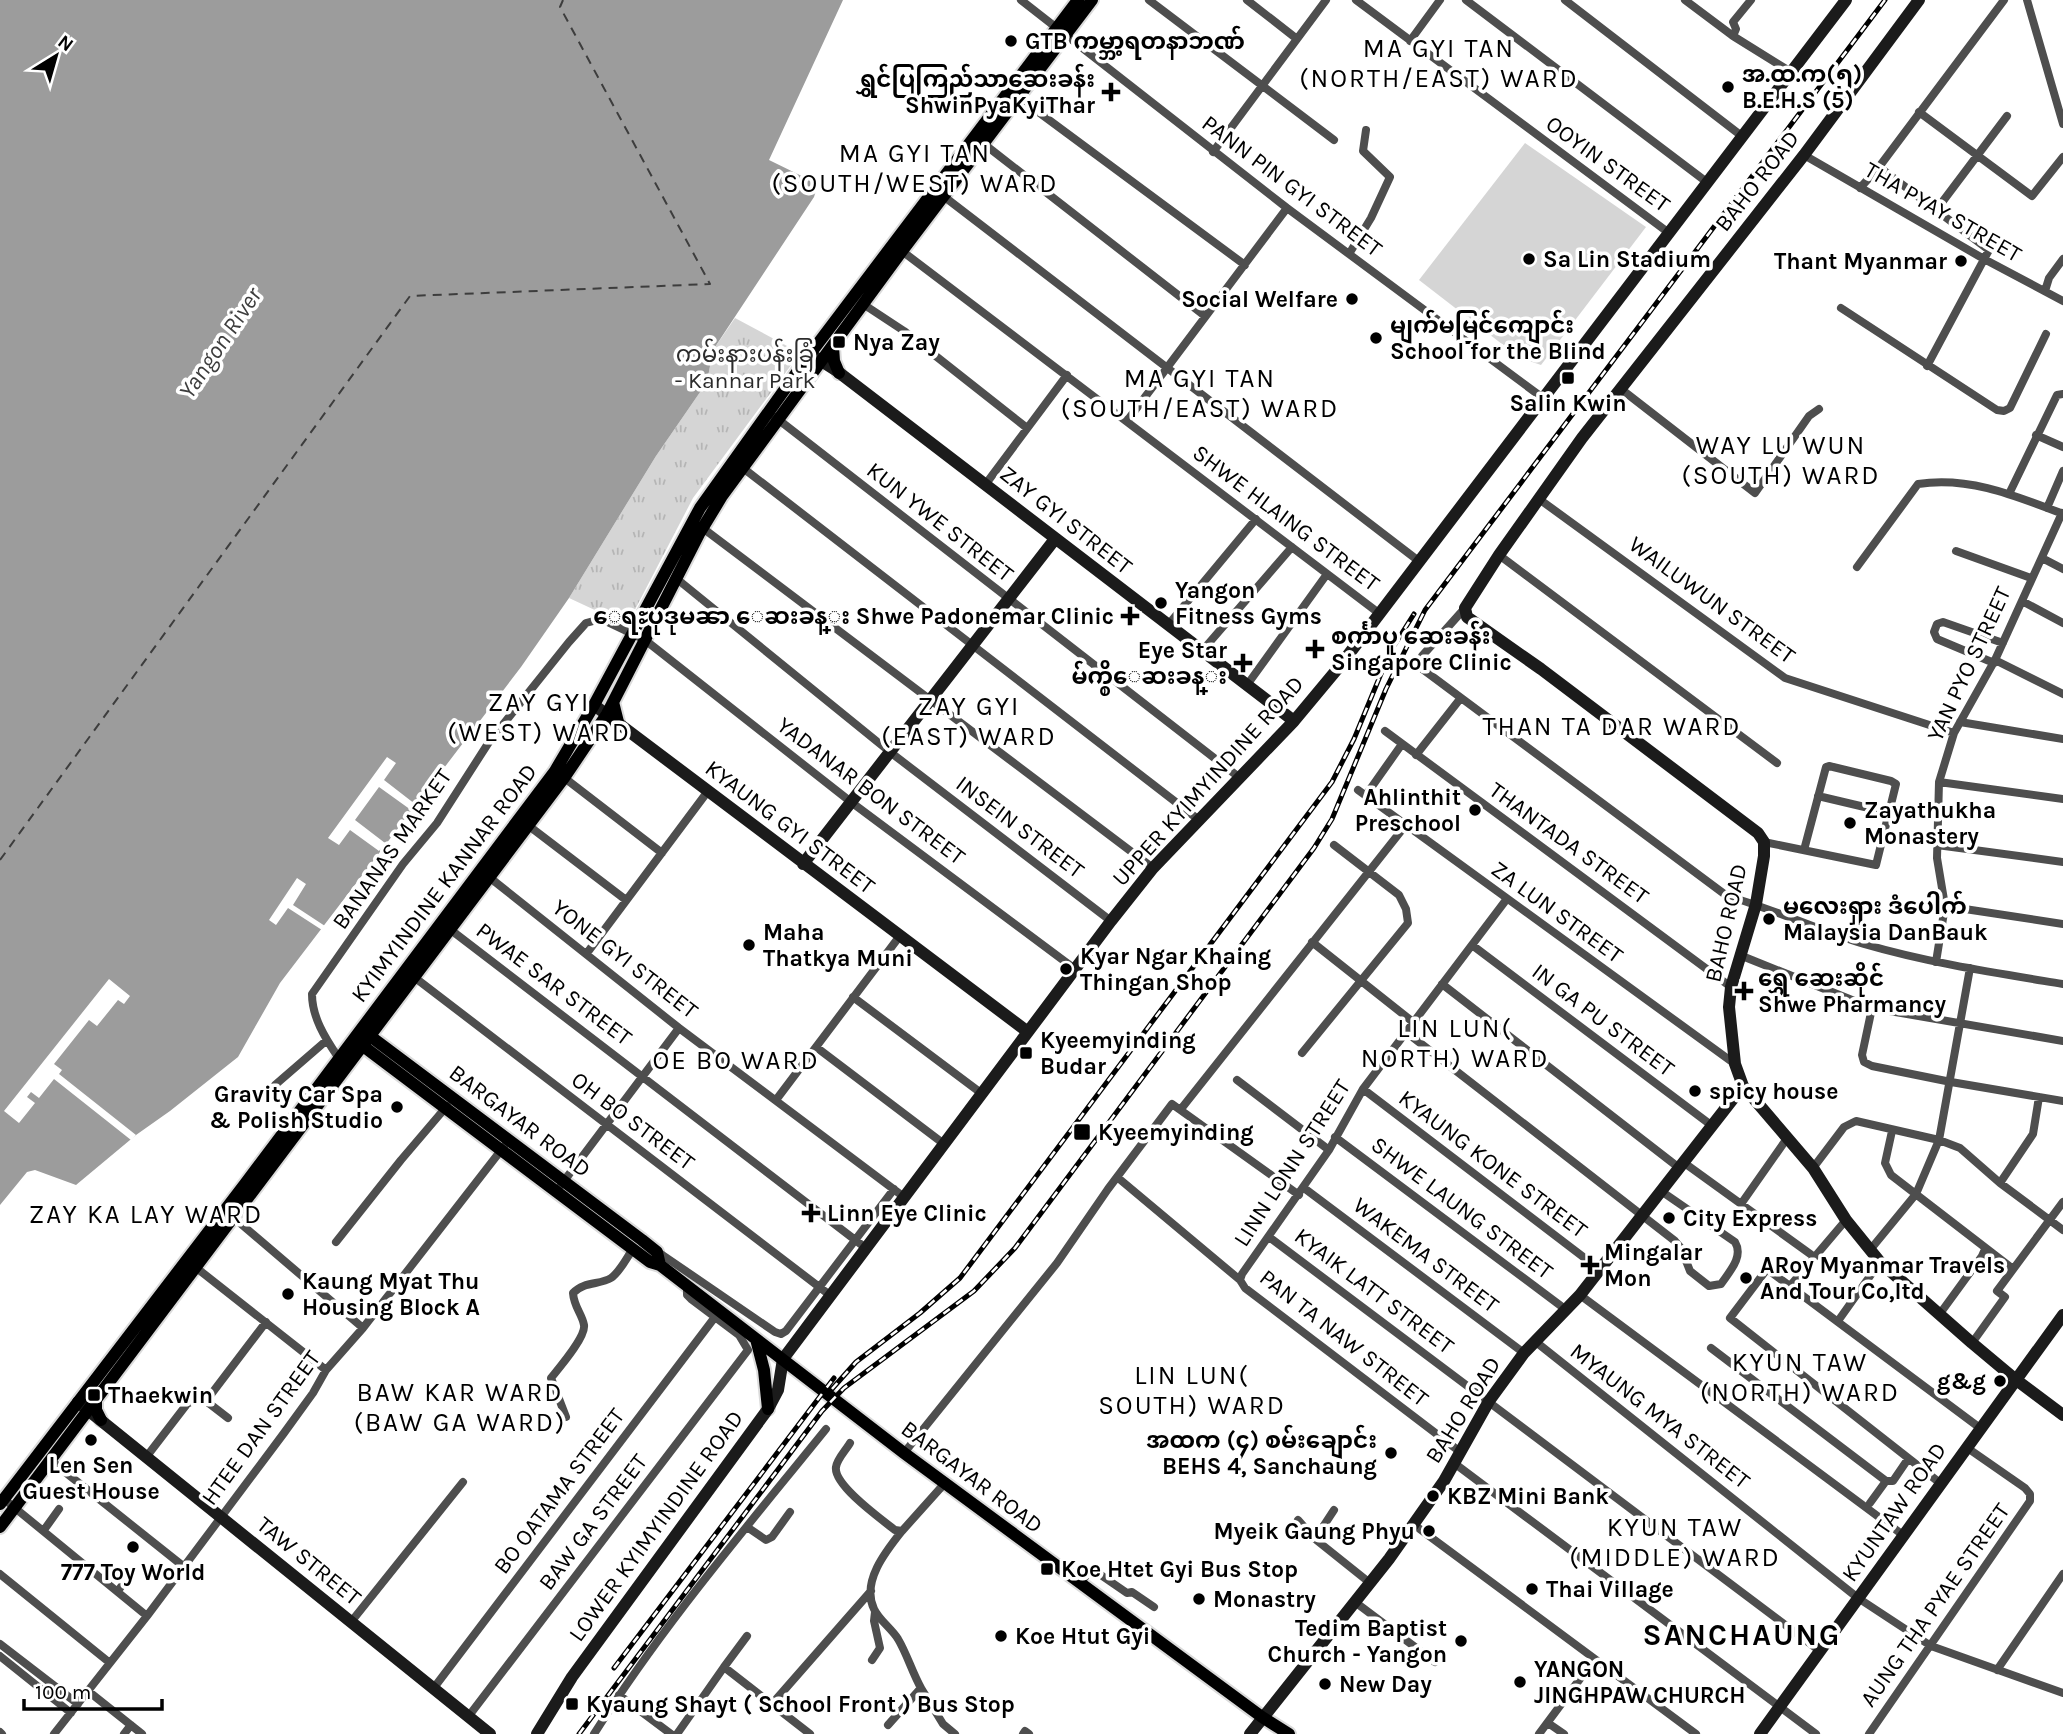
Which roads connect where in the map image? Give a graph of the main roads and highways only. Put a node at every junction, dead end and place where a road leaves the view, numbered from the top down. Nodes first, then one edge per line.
1 (1077, 0) edge
2 (1091, 0) edge
3 (1846, 0) edge
4 (1919, 0) edge
5 (1061, 31) junction
6 (1005, 106) junction
7 (939, 193) junction
8 (835, 343) junction
9 (810, 354) junction
10 (818, 367) junction
11 (838, 372) junction
12 (697, 525) junction
13 (1055, 539) junction
14 (594, 705) junction
15 (610, 708) junction
16 (1294, 721) junction
17 (618, 722) junction
18 (600, 726) junction
19 (560, 775) junction
20 (803, 863) junction
21 (446, 926) junction
22 (1028, 1032) junction
23 (368, 1039) junction
24 (1743, 1086) junction
25 (262, 1172) junction
26 (560, 1186) junction
27 (220, 1227) junction
28 (659, 1259) junction
29 (192, 1264) junction
30 (2063, 1315) edge
31 (756, 1339) junction
32 (113, 1354) junction
33 (783, 1359) junction
34 (124, 1363) junction
35 (2015, 1379) junction
36 (78, 1402) junction
37 (768, 1409) junction
38 (89, 1410) junction
39 (2063, 1415) edge
40 (101, 1420) junction
41 (2, 1501) edge
42 (0, 1527) edge
43 (551, 1712) junction
44 (1262, 1717) junction
45 (490, 1734) edge
46 (537, 1734) edge
47 (544, 1734) edge
48 (1250, 1734) edge
49 (1271, 1734) edge
50 (1289, 1734) edge
51 (1760, 1734) edge

1 - 5 main road, KYIMYINDINE KANNAR ROAD
2 - 5 main road
3 - 16 main road, UPPER KYIMYINDINE ROAD
4 - 24 main road, BAHO ROAD
5 - 6 main road, KYIMYINDINE KANNAR ROAD
5 - 6 main road
6 - 7 main road, KYIMYINDINE KANNAR ROAD
6 - 7 main road
7 - 8 main road, KYIMYINDINE KANNAR ROAD
7 - 9 main road, KYIMYINDINE KANNAR ROAD
8 - 10 main road, KYIMYINDINE KANNAR ROAD
8 - 11 main road
9 - 10 main road
9 - 12 main road, KYIMYINDINE KANNAR ROAD
10 - 11 main road
10 - 12 main road, KYIMYINDINE KANNAR ROAD
11 - 13 main road, ZAY GYI STREET
12 - 14 main road, KYIMYINDINE KANNAR ROAD
12 - 15 main road, KYIMYINDINE KANNAR ROAD
13 - 16 main road, ZAY GYI STREET
13 - 20 main road
14 - 15 main road, KYAUNG GYI STREET
14 - 19 main road, KYIMYINDINE KANNAR ROAD
15 - 17 main road, KYAUNG GYI STREET
15 - 18 main road, KYIMYINDINE KANNAR ROAD
16 - 22 main road, UPPER KYIMYINDINE ROAD
17 - 18 main road
17 - 20 main road, KYAUNG GYI STREET
18 - 19 main road, KYIMYINDINE KANNAR ROAD
19 - 21 main road, KYIMYINDINE KANNAR ROAD
19 - 21 main road, KYIMYINDINE KANNAR ROAD
20 - 22 main road, KYAUNG GYI STREET
21 - 23 main road, KYIMYINDINE KANNAR ROAD
21 - 23 main road, KYIMYINDINE KANNAR ROAD
22 - 33 main road, UPPER KYIMYINDINE ROAD
23 - 25 main road, KYIMYINDINE KANNAR ROAD
23 - 25 main road, KYIMYINDINE KANNAR ROAD
23 - 26 main road, BARGAYAR ROAD
24 - 35 main road
24 - 44 main road, BAHO ROAD
25 - 27 main road, KYIMYINDINE KANNAR ROAD
25 - 27 main road, KYIMYINDINE KANNAR ROAD
26 - 28 main road, BARGAYAR ROAD
26 - 28 main road, BARGAYAR ROAD
27 - 29 main road, KYIMYINDINE KANNAR ROAD
28 - 31 main road, BARGAYAR ROAD
29 - 32 main road, KYIMYINDINE KANNAR ROAD
29 - 34 main road, KYIMYINDINE KANNAR ROAD
30 - 35 main road, KYUNTAW ROAD
31 - 33 main road, BARGAYAR ROAD
31 - 37 main road
32 - 34 main road
32 - 36 main road, KYIMYINDINE KANNAR ROAD
33 - 37 main road, LOWER KYIMYINDINE ROAD
33 - 44 main road, BARGAYAR ROAD
34 - 38 main road, KYIMYINDINE KANNAR ROAD
35 - 39 main road
35 - 51 main road, KYUNTAW ROAD
36 - 38 main road
36 - 41 main road, KYIMYINDINE KANNAR ROAD
37 - 43 main road, LOWER KYIMYINDINE ROAD
38 - 40 main road
38 - 40 main road
38 - 42 main road, KYIMYINDINE KANNAR ROAD
40 - 45 main road, TAW STREET
43 - 46 main road, LOWER KYIMYINDINE ROAD
43 - 47 main road, LOWER KYIMYINDINE ROAD
44 - 48 main road, BAHO ROAD
44 - 49 main road, BARGAYAR ROAD
44 - 50 main road, BARGAYAR ROAD

